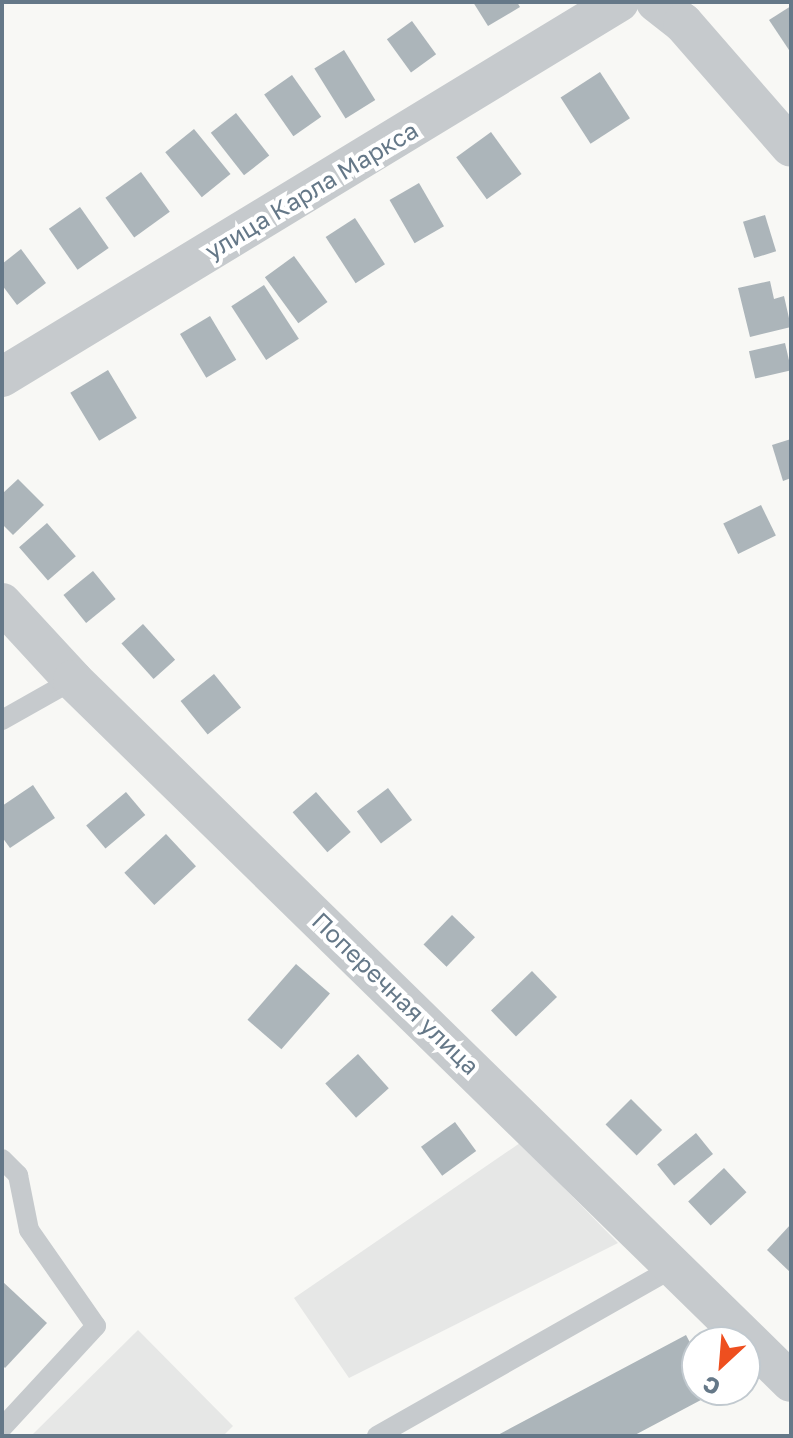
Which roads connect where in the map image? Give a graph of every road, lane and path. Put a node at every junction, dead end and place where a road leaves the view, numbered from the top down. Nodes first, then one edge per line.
1 (619, 2) edge
2 (656, 2) edge
3 (791, 147) edge
4 (2, 377) edge
5 (2, 603) edge
6 (73, 680) junction
7 (2, 720) edge
8 (2, 1159) edge
9 (676, 1266) junction
10 (791, 1382) edge
11 (2, 1428) edge
12 (377, 1436) edge

1 - 4 street, улица Карла Маркса
2 - 3 street
5 - 6 street, Поперечная улица
6 - 7 lane
6 - 9 street, Поперечная улица
8 - 11 lane
9 - 10 street, Поперечная улица
9 - 12 lane

